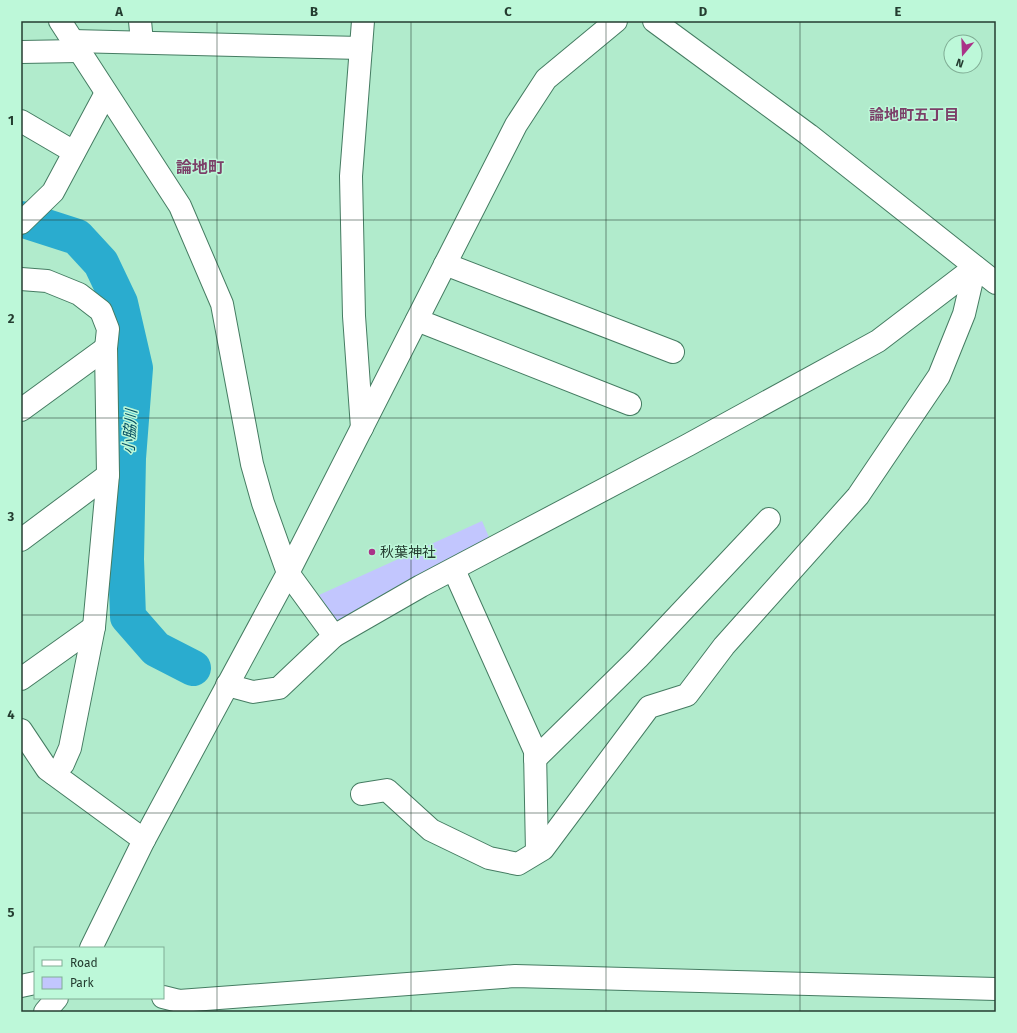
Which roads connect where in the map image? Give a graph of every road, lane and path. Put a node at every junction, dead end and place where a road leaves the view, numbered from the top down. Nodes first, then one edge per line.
1 (60, 21) edge
2 (363, 21) edge
3 (616, 21) edge
4 (654, 21) edge
5 (141, 32) edge
6 (75, 46) junction
7 (361, 48) junction
8 (21, 52) edge
9 (106, 93) junction
10 (21, 121) edge
11 (74, 152) junction
12 (21, 223) edge
13 (445, 264) junction
14 (975, 267) junction
15 (21, 279) edge
16 (996, 283) edge
17 (417, 320) junction
18 (106, 348) junction
19 (674, 352) dead end
20 (630, 404) dead end
21 (21, 410) edge
22 (362, 428) junction
23 (108, 475) junction
24 (769, 519) dead end
25 (21, 540) edge
26 (454, 570) junction
27 (288, 573) junction
28 (94, 628) junction
29 (334, 636) junction
30 (21, 679) edge
31 (227, 685) junction
32 (21, 730) edge
33 (535, 759) junction
34 (54, 774) junction
35 (362, 794) dead end
36 (144, 840) junction
37 (537, 852) junction
38 (90, 947) edge
39 (34, 983) edge
40 (21, 986) edge
41 (996, 989) edge
42 (164, 997) edge
43 (56, 999) edge
44 (45, 1012) edge

1 - 6 street
2 - 7 street
3 - 13 street
4 - 14 street
5 - 6 street
5 - 7 street
6 - 8 street
6 - 9 street
7 - 22 street
9 - 11 street
9 - 27 street
10 - 11 street
11 - 12 street
13 - 17 street
13 - 19 street
14 - 16 street
14 - 26 street
14 - 37 street
15 - 18 street
17 - 20 street
17 - 22 street
18 - 21 street
18 - 23 street
22 - 27 street
23 - 25 street
23 - 28 street
24 - 33 street
26 - 29 street
26 - 33 street
27 - 29 street
27 - 31 street
28 - 30 street
28 - 34 street
29 - 31 street
31 - 36 street
32 - 34 street
33 - 37 street
34 - 36 street
35 - 37 street
36 - 38 street
39 - 40 street
41 - 42 street
43 - 44 street

